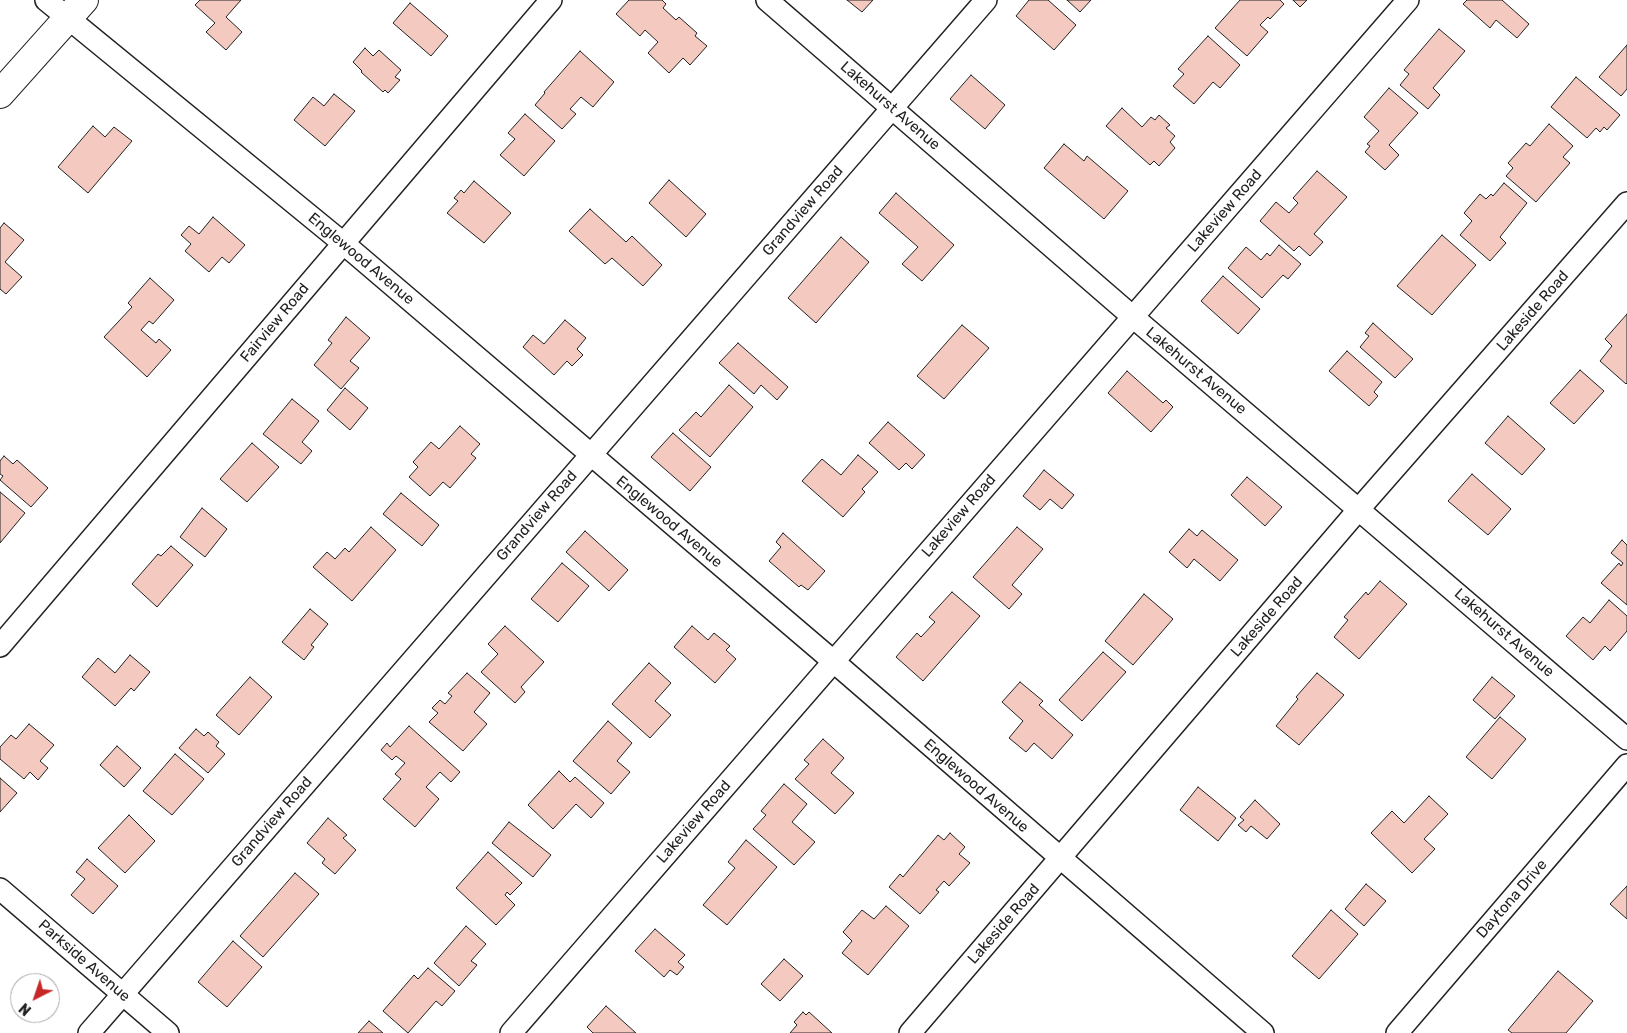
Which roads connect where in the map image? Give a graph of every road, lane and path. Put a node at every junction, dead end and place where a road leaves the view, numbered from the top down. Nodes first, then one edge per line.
1 (46, 0) edge
2 (550, 0) edge
3 (767, 0) edge
4 (986, 0) edge
5 (1408, 0) edge
6 (76, 9) edge
7 (0, 94) edge
8 (892, 108) junction
9 (1627, 203) edge
10 (343, 243) junction
11 (1133, 317) junction
12 (590, 455) junction
13 (1359, 509) junction
14 (0, 646) edge
15 (833, 661) junction
16 (1627, 739) edge
17 (1627, 764) edge
18 (1060, 858) junction
19 (0, 889) edge
20 (123, 994) junction
21 (89, 1033) edge
22 (168, 1033) edge
23 (511, 1033) edge
24 (910, 1033) edge
25 (1263, 1033) edge
26 (1397, 1033) edge

1 - 6 street, Englewood Avenue
2 - 10 street, Fairview Road
3 - 8 street, Lakehurst Avenue
4 - 8 street, Grandview Road
5 - 11 street, Lakeview Road
6 - 7 street
6 - 10 street, Englewood Avenue
8 - 11 street, Lakehurst Avenue
8 - 12 street, Grandview Road
9 - 13 street, Lakeside Road
10 - 12 street, Englewood Avenue
10 - 14 street, Fairview Road
11 - 13 street, Lakehurst Avenue
11 - 15 street, Lakeview Road
12 - 15 street, Englewood Avenue
12 - 20 street, Grandview Road
13 - 16 street, Lakehurst Avenue
13 - 18 street, Lakeside Road
15 - 18 street, Englewood Avenue
15 - 23 street, Lakeview Road
17 - 26 street, Daytona Drive
18 - 24 street, Lakeside Road
18 - 25 street, Englewood Avenue
19 - 20 street, Parkside Avenue
20 - 21 street, Grandview Road
20 - 22 street, Parkside Avenue

